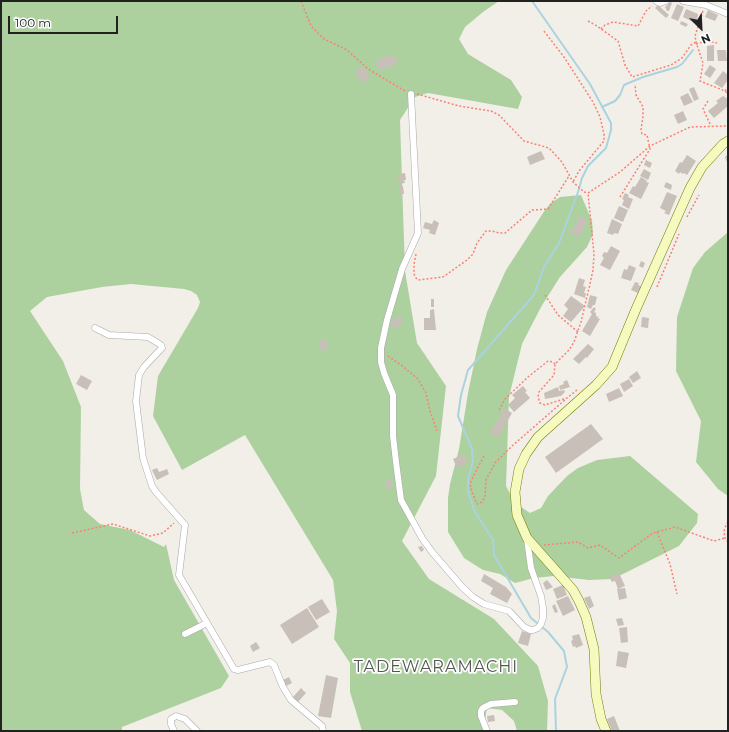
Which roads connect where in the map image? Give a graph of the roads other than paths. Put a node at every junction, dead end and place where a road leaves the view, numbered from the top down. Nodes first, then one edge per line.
1 (683, 1) edge
2 (707, 3) edge
3 (728, 14) edge
4 (410, 94) road end
5 (728, 141) edge
6 (95, 328) dead end
7 (527, 538) junction
8 (207, 623) junction
9 (185, 634) dead end
10 (515, 702) dead end
11 (174, 731) edge
12 (197, 731) edge
13 (324, 731) edge
14 (487, 731) edge
15 (606, 731) edge

1 - 2 street
2 - 3 street
4 - 7 street
5 - 7 street
6 - 8 street
7 - 15 street
8 - 9 street
8 - 13 street
10 - 14 street
11 - 12 street

